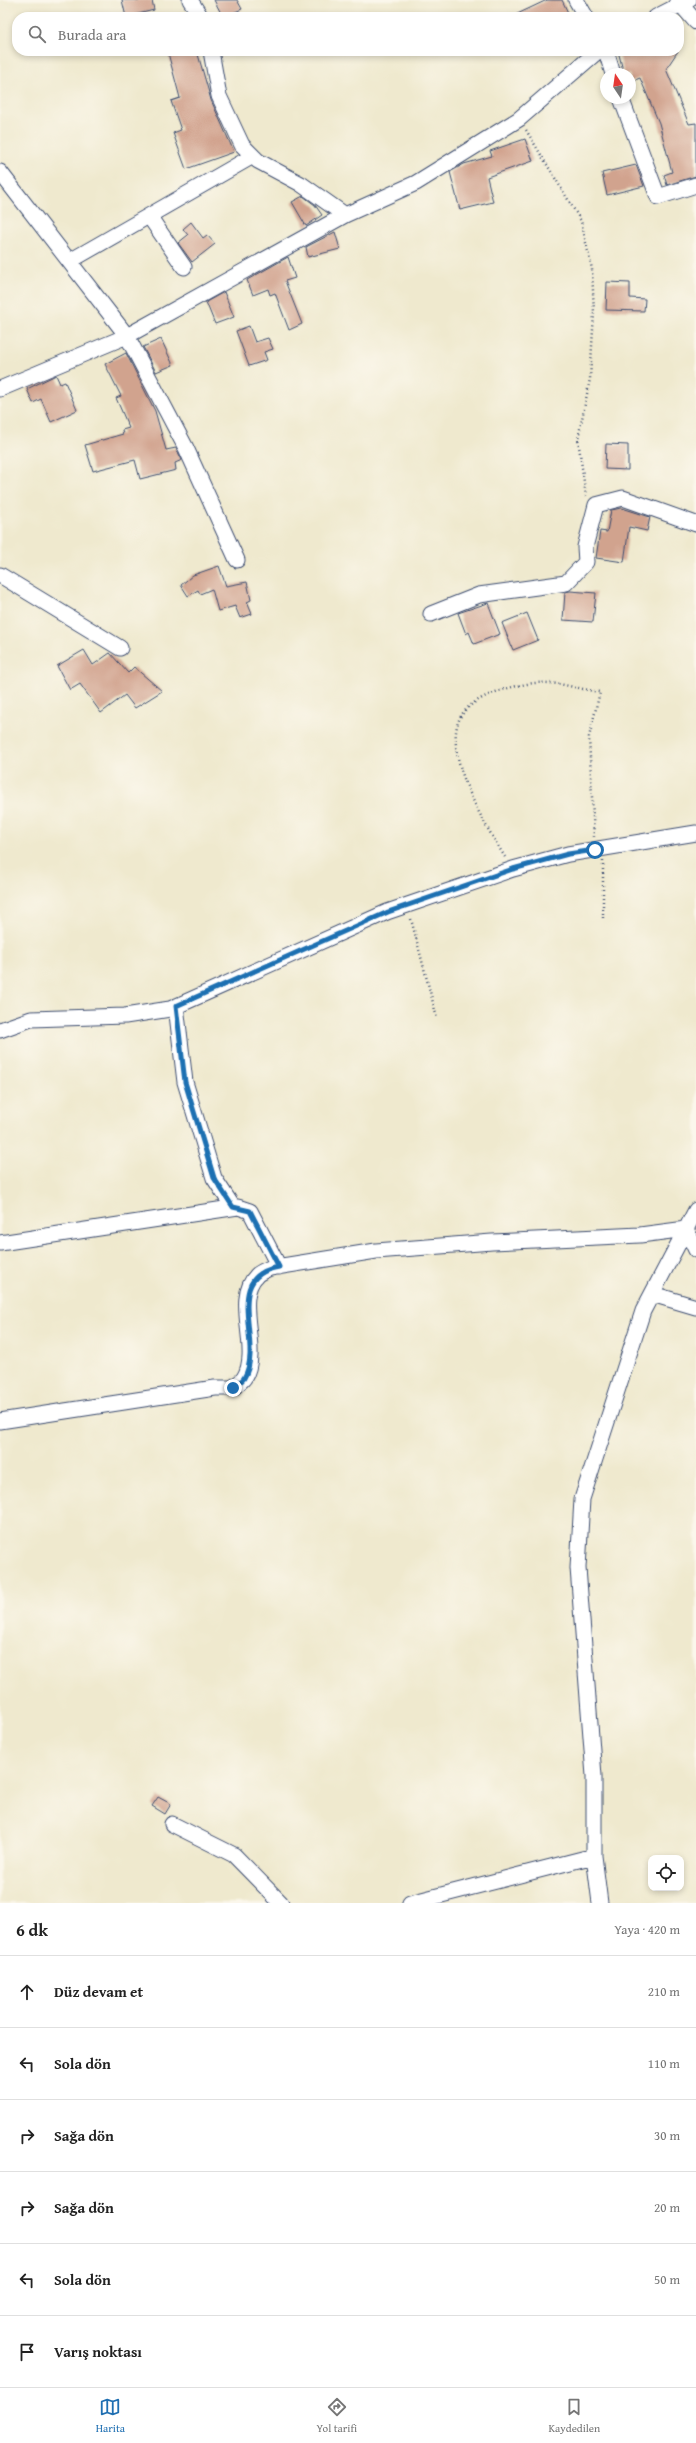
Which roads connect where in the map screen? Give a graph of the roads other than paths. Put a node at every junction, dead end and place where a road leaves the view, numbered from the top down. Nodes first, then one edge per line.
1 (190, 0) edge
2 (576, 0) edge
3 (682, 1) edge
4 (197, 12) edge
5 (583, 12) edge
6 (664, 12) edge
7 (696, 22) edge
8 (212, 56) edge
9 (592, 56) edge
10 (608, 56) edge
11 (611, 68) edge
12 (623, 104) edge
13 (252, 156) junction
14 (0, 172) edge
15 (696, 186) edge
16 (345, 215) junction
17 (148, 216) junction
18 (70, 261) junction
19 (184, 267) dead end
20 (127, 336) junction
21 (0, 389) edge
22 (696, 524) edge
23 (237, 560) dead end
24 (0, 575) edge
25 (431, 614) dead end
26 (120, 648) dead end
27 (696, 833) edge
28 (176, 1006) junction
29 (0, 1030) edge
30 (233, 1207) junction
31 (696, 1210) edge
32 (686, 1229) junction
33 (0, 1243) edge
34 (696, 1250) edge
35 (279, 1267) junction
36 (652, 1294) junction
37 (696, 1307) edge
38 (0, 1421) edge
39 (172, 1824) dead end
40 (594, 1856) junction
41 (281, 1903) edge
42 (410, 1903) edge
43 (600, 1903) edge

1 - 4 street
2 - 5 street
3 - 6 street
3 - 7 street
8 - 13 street
9 - 16 street
10 - 11 street
12 - 15 street
13 - 16 street
13 - 17 street
14 - 18 street
16 - 20 street
17 - 18 street
17 - 19 street
18 - 20 street
20 - 21 street
20 - 23 street
22 - 25 street
24 - 26 street
27 - 28 street
28 - 29 street
28 - 30 street
30 - 33 street
30 - 35 street
31 - 32 street
32 - 34 street
32 - 35 street
32 - 36 street
35 - 38 street
36 - 37 street
36 - 40 street
39 - 41 street
40 - 42 street
40 - 43 street

